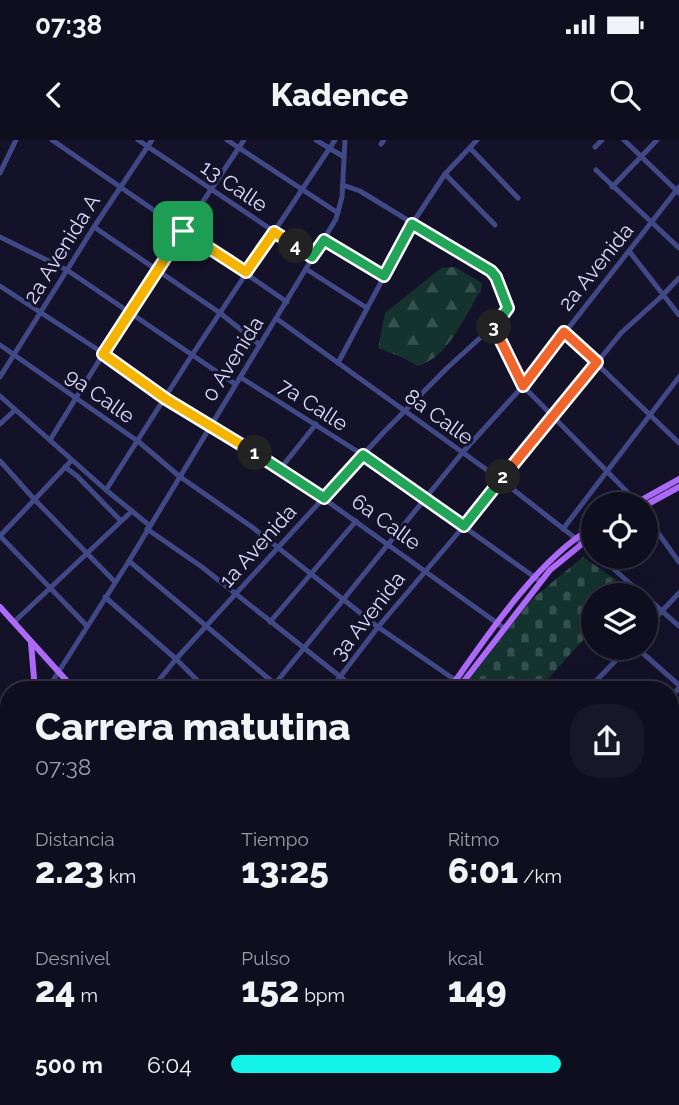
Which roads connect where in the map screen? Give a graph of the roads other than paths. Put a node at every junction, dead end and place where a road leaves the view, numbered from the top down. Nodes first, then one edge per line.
1 (16, 140) edge
2 (52, 140) edge
3 (138, 140) edge
4 (152, 140) edge
5 (227, 140) edge
6 (244, 140) edge
7 (316, 140) edge
8 (335, 140) edge
9 (345, 140) edge
10 (477, 140) edge
11 (602, 140) edge
12 (624, 140) edge
13 (657, 140) edge
14 (62, 143) edge
15 (148, 146) junction
16 (595, 147) dead end
17 (239, 148) junction
18 (329, 148) junction
19 (470, 148) junction
20 (344, 157) junction
21 (641, 157) junction
22 (596, 170) dead end
23 (0, 173) edge
24 (444, 174) junction
25 (343, 185) junction
26 (612, 187) junction
27 (120, 188) junction
28 (211, 189) junction
29 (301, 190) junction
30 (678, 190) edge
31 (518, 198) dead end
32 (338, 213) junction
33 (412, 224) junction
34 (651, 224) junction
35 (495, 225) dead end
36 (93, 227) junction
37 (183, 231) junction
38 (274, 232) junction
39 (0, 237) edge
40 (324, 240) junction
41 (679, 248) edge
42 (629, 251) junction
43 (312, 257) junction
44 (306, 269) junction
45 (66, 270) junction
46 (156, 271) junction
47 (246, 272) junction
48 (384, 276) junction
49 (679, 278) edge
50 (0, 286) edge
51 (663, 295) junction
52 (287, 302) junction
53 (367, 308) junction
54 (129, 312) junction
55 (41, 313) junction
56 (220, 313) junction
57 (679, 315) edge
58 (277, 319) junction
59 (493, 326) junction
60 (564, 332) junction
61 (0, 345) edge
62 (260, 345) junction
63 (14, 354) junction
64 (103, 354) junction
65 (192, 355) junction
66 (597, 362) junction
67 (338, 363) junction
68 (0, 377) edge
69 (240, 377) junction
70 (679, 377) edge
71 (235, 384) junction
72 (523, 386) junction
73 (0, 396) edge
74 (77, 399) junction
75 (166, 399) junction
76 (15, 410) junction
77 (404, 411) junction
78 (650, 413) junction
79 (553, 417) junction
80 (0, 425) edge
81 (209, 425) junction
82 (316, 425) junction
83 (50, 440) junction
84 (139, 442) junction
85 (679, 443) edge
86 (462, 453) junction
87 (363, 455) junction
88 (72, 460) junction
89 (0, 461) edge
90 (65, 467) junction
91 (281, 468) junction
92 (607, 469) junction
93 (180, 476) junction
94 (679, 479) edge
95 (501, 480) junction
96 (679, 487) edge
97 (106, 490) junction
98 (627, 492) edge
99 (656, 492) edge
100 (324, 498) junction
101 (425, 498) junction
102 (658, 498) edge
103 (34, 499) junction
104 (132, 511) junction
105 (121, 521) junction
106 (356, 522) junction
107 (464, 526) junction
108 (148, 527) junction
109 (563, 529) junction
110 (658, 533) edge
111 (581, 534) edge
112 (0, 536) edge
113 (575, 538) junction
114 (581, 541) edge
115 (581, 543) edge
116 (388, 545) junction
117 (278, 548) junction
118 (88, 555) junction
119 (129, 561) junction
120 (679, 562) edge
121 (614, 569) edge
122 (424, 571) junction
123 (311, 574) junction
124 (538, 579) junction
125 (115, 582) junction
126 (630, 583) edge
127 (51, 588) junction
128 (679, 593) edge
129 (236, 594) junction
130 (105, 597) junction
131 (342, 599) junction
132 (0, 607) edge
133 (658, 607) edge
134 (662, 611) junction
135 (658, 615) edge
136 (14, 622) junction
137 (270, 622) junction
138 (86, 625) junction
139 (206, 626) junction
140 (501, 626) junction
141 (679, 626) edge
142 (378, 627) junction
143 (30, 640) junction
144 (303, 648) junction
145 (176, 659) junction
146 (616, 660) edge
147 (650, 660) edge
148 (58, 671) junction
149 (340, 677) junction
150 (34, 681) edge
151 (52, 681) edge
152 (67, 681) edge
153 (158, 681) edge
154 (198, 681) edge
155 (271, 681) edge
156 (277, 681) edge
157 (337, 681) edge
158 (345, 681) edge
159 (454, 681) edge
160 (460, 681) edge
161 (596, 681) edge
162 (673, 681) edge

1 - 23 street
2 - 14 street
3 - 15 street, 13 Calle
4 - 15 street, 2a Avenida A
5 - 17 street
6 - 17 street
7 - 18 street
8 - 18 street
9 - 20 street, 0 Avenida
10 - 19 street
11 - 16 street
12 - 21 street
13 - 21 street
14 - 27 street
15 - 27 street, 2a Avenida A
15 - 28 street, 13 Calle
17 - 28 street
17 - 29 street
18 - 20 street
18 - 29 street
19 - 24 street
19 - 31 street
20 - 25 street, 0 Avenida
21 - 26 street
21 - 30 street
22 - 26 street
24 - 33 street
24 - 35 street
25 - 32 street, 0 Avenida
25 - 33 street
26 - 34 street
27 - 36 street, 2a Avenida A
27 - 37 street
28 - 37 street
28 - 38 street, 13 Calle
29 - 32 street
29 - 38 street
30 - 34 street, 2a Avenida
32 - 40 street, 0 Avenida
33 - 48 street
33 - 59 street, 1a Avenida
34 - 41 street
34 - 42 street, 2a Avenida
36 - 45 street, 2a Avenida A
36 - 46 street
37 - 46 street
37 - 47 street
38 - 43 street, 13 Calle
38 - 47 street
39 - 45 street
40 - 43 street, 0 Avenida
40 - 48 street
42 - 51 street
42 - 60 street, 2a Avenida
43 - 44 street, 0 Avenida
44 - 52 street, 0 Avenida
44 - 53 street
45 - 54 street
45 - 55 street, 2a Avenida A
46 - 54 street
46 - 56 street
47 - 52 street
47 - 56 street
48 - 53 street
49 - 51 street, 3a Avenida
50 - 55 street, 6a Calle
51 - 57 street
51 - 66 street, 3a Avenida
52 - 58 street, 0 Avenida
53 - 67 street
54 - 64 street
54 - 65 street
55 - 63 street, 2a Avenida A
55 - 64 street, 6a Calle
56 - 62 street
56 - 65 street
58 - 62 street, 0 Avenida
58 - 67 street, 8a Calle
59 - 72 street
59 - 77 street, 1a Avenida
60 - 66 street
60 - 72 street, 2a Avenida
61 - 63 street, 9a Calle
62 - 69 street, 0 Avenida
63 - 68 street, 2a Avenida A
63 - 74 street, 9a Calle
64 - 74 street
64 - 75 street, 6a Calle
65 - 71 street
65 - 75 street
66 - 78 street
66 - 79 street, 3a Avenida
67 - 77 street, 8a Calle
69 - 71 street, 0 Avenida
69 - 82 street, 7a Calle
70 - 78 street
71 - 81 street, 0 Avenida
72 - 79 street
72 - 86 street, 2a Avenida
73 - 76 street
74 - 83 street
74 - 84 street, 9a Calle
75 - 81 street, 6a Calle
75 - 84 street
76 - 80 street
76 - 83 street
77 - 86 street, 8a Calle
77 - 87 street, 1a Avenida
78 - 85 street
78 - 92 street
79 - 92 street
79 - 95 street, 3a Avenida
81 - 91 street, 6a Calle
81 - 93 street, 0 Avenida
82 - 87 street, 7a Calle
82 - 91 street
83 - 88 street
84 - 93 street, 9a Calle
84 - 97 street
86 - 95 street, 8a Calle
86 - 101 street, 2a Avenida
87 - 100 street, 1a Avenida
87 - 101 street, 7a Calle
88 - 90 street
88 - 97 street
89 - 103 street
90 - 103 street
90 - 105 street
91 - 100 street, 6a Calle
92 - 98 street
92 - 109 street
93 - 108 street, 0 Avenida
93 - 117 street, 9a Calle
94 - 99 main road
95 - 107 street, 3a Avenida
95 - 109 street, 8a Calle
96 - 102 main road
97 - 104 street
100 - 106 street, 6a Calle
100 - 117 street, 1a Avenida
101 - 107 street, 7a Calle
101 - 116 street, 2a Avenida
103 - 112 street
103 - 118 street
104 - 105 street
104 - 108 street
105 - 118 street
106 - 116 street, 6a Calle
106 - 123 street
107 - 122 street, 3a Avenida
107 - 124 street, 7a Calle
108 - 119 street, 0 Avenida
108 - 129 street
109 - 113 street, 8a Calle
110 - 120 street
111 - 113 main road
112 - 127 street
113 - 114 street, 8a Calle
113 - 124 main road
115 - 124 main road
116 - 122 street, 6a Calle
116 - 131 street, 2a Avenida
117 - 123 street, 9a Calle
117 - 129 street, 1a Avenida
118 - 125 street
118 - 127 street
119 - 125 street, 0 Avenida
119 - 139 street
121 - 126 street
122 - 140 street, 6a Calle
122 - 142 street, 3a Avenida
123 - 131 street, 9a Calle
123 - 137 street
124 - 140 main road
125 - 130 street, 0 Avenida
127 - 136 street
127 - 138 street
128 - 134 street
129 - 137 street
129 - 139 street, 1a Avenida
130 - 138 street, 0 Avenida
130 - 145 street
131 - 142 street, 9a Calle
131 - 144 street, 2a Avenida
132 - 136 main road
133 - 134 street
134 - 135 street
134 - 141 street
136 - 143 main road
137 - 144 street
138 - 148 street, 0 Avenida
139 - 145 street, 1a Avenida
139 - 155 street
140 - 160 main road
142 - 149 street, 3a Avenida
142 - 159 street, 9a Calle
143 - 148 main road
143 - 150 main road
144 - 149 street
144 - 156 street, 2a Avenida
145 - 153 street, 1a Avenida
145 - 154 street
146 - 161 street
147 - 162 street
148 - 151 street, 0 Avenida
148 - 152 main road
149 - 157 street, 3a Avenida
149 - 158 street

